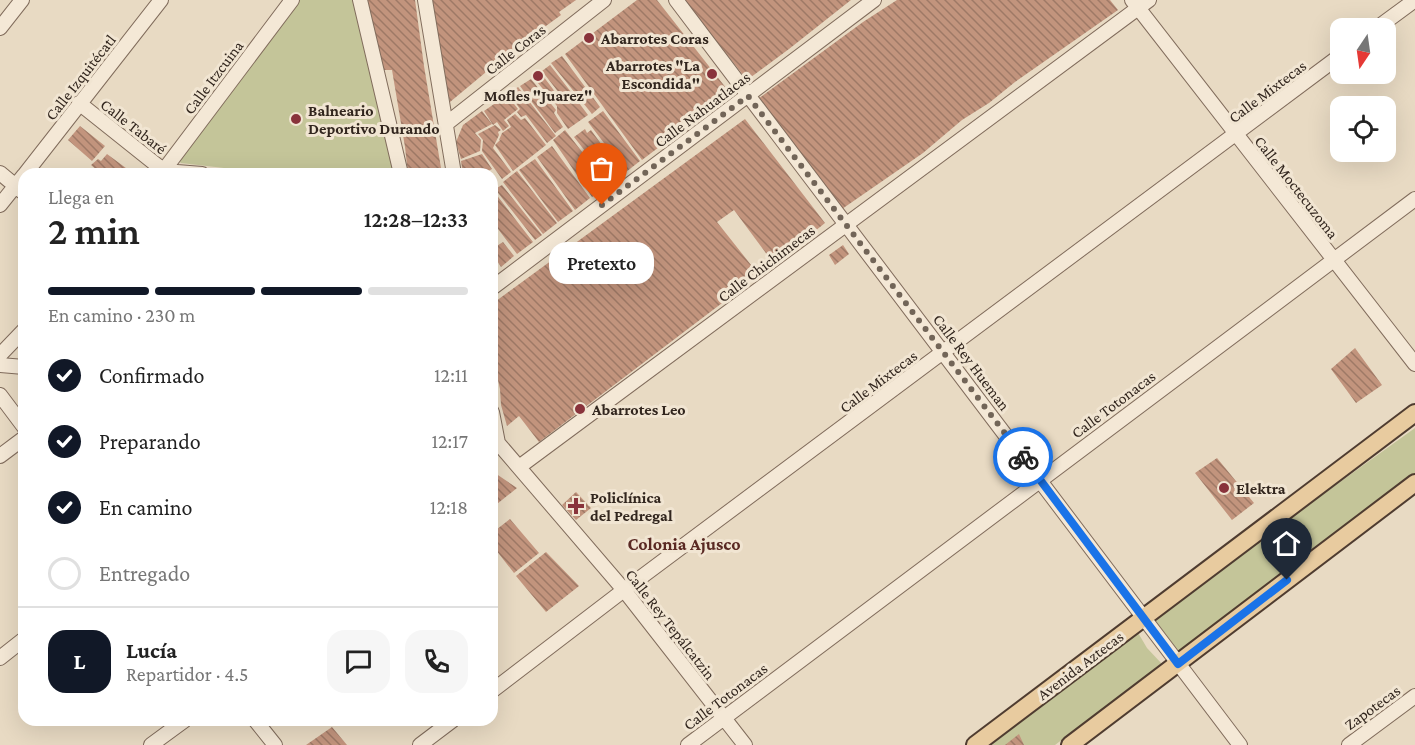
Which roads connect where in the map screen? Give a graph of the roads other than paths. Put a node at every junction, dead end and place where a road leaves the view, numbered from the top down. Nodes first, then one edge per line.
1 (22, 0) edge
2 (161, 0) edge
3 (292, 0) edge
4 (360, 0) edge
5 (424, 0) edge
6 (604, 0) edge
7 (676, 0) edge
8 (874, 0) edge
9 (1414, 0) edge
10 (1140, 3) edge
11 (1390, 18) edge
12 (0, 28) edge
13 (1330, 63) edge
14 (748, 96) junction
15 (79, 103) junction
16 (446, 124) junction
17 (1235, 135) junction
18 (32, 168) edge
19 (159, 168) edge
20 (169, 168) edge
21 (400, 168) edge
22 (453, 168) edge
23 (0, 173) edge
24 (18, 180) edge
25 (18, 186) edge
26 (1415, 199) edge
27 (0, 205) edge
28 (847, 223) junction
29 (1333, 260) junction
30 (498, 284) edge
31 (18, 336) edge
32 (944, 353) junction
33 (0, 355) edge
34 (1415, 364) edge
35 (0, 365) edge
36 (18, 366) edge
37 (0, 395) edge
38 (1415, 413) edge
39 (18, 419) edge
40 (18, 442) edge
41 (498, 445) edge
42 (0, 456) edge
43 (519, 467) junction
44 (1039, 480) junction
45 (1415, 483) edge
46 (624, 590) junction
47 (1143, 617) junction
48 (18, 644) edge
49 (0, 658) edge
50 (1178, 664) junction
51 (498, 686) edge
52 (1415, 696) edge
53 (724, 718) junction
54 (177, 726) edge
55 (260, 726) edge
56 (445, 726) edge
57 (151, 745) edge
58 (275, 745) edge
59 (420, 745) edge
60 (688, 745) edge
61 (745, 745) edge
62 (975, 745) edge
63 (1070, 745) edge
64 (1240, 745) edge
65 (1349, 745) edge

1 - 12 street
2 - 15 street, Calle Izquitécatl
3 - 20 street, Calle Itzcuina
4 - 21 street
5 - 16 street
6 - 16 street, Calle Coras
7 - 14 street, Calle Rey Hueman
8 - 14 street, Calle Nahuatlacas
9 - 11 street
10 - 17 street, Calle Moctecuzoma
10 - 28 street, Calle Chichimecas
13 - 17 street, Calle Mixtecas
14 - 28 street, Calle Rey Hueman
14 - 30 street, Calle Nahuatlacas
15 - 18 street, Calle Izquitécatl
15 - 19 street, Calle Tabaré
16 - 22 street
17 - 29 street, Calle Moctecuzoma
17 - 32 street, Calle Mixtecas
23 - 24 street
25 - 27 street, Calle Izquitécatl
26 - 29 street, Calle Totonacas
28 - 32 street, Calle Rey Hueman
28 - 43 street, Calle Chichimecas
29 - 34 street, Calle Moctecuzoma
29 - 44 street, Calle Totonacas
31 - 33 street
32 - 44 street, Calle Rey Hueman
32 - 46 street, Calle Mixtecas
35 - 36 street
37 - 39 street
38 - 47 main road, Avenida Aztecas
40 - 42 street
41 - 43 street, Calle Rey Tepálcatzin
43 - 46 street, Calle Rey Tepálcatzin
44 - 47 street, Calle Rey Hueman
44 - 53 street, Calle Totonacas
45 - 50 main road
46 - 51 street, Calle Mixtecas
46 - 53 street, Calle Rey Tepálcatzin
47 - 50 street, Calle Rey Hueman
47 - 62 main road, Avenida Aztecas
48 - 49 street
50 - 63 main road
50 - 64 street, Calle Rey Hueman
52 - 65 street, Zapotecas
53 - 60 street, Calle Totonacas
53 - 61 street, Calle Rey Tepálcatzin
54 - 57 street
55 - 58 street
56 - 59 street

